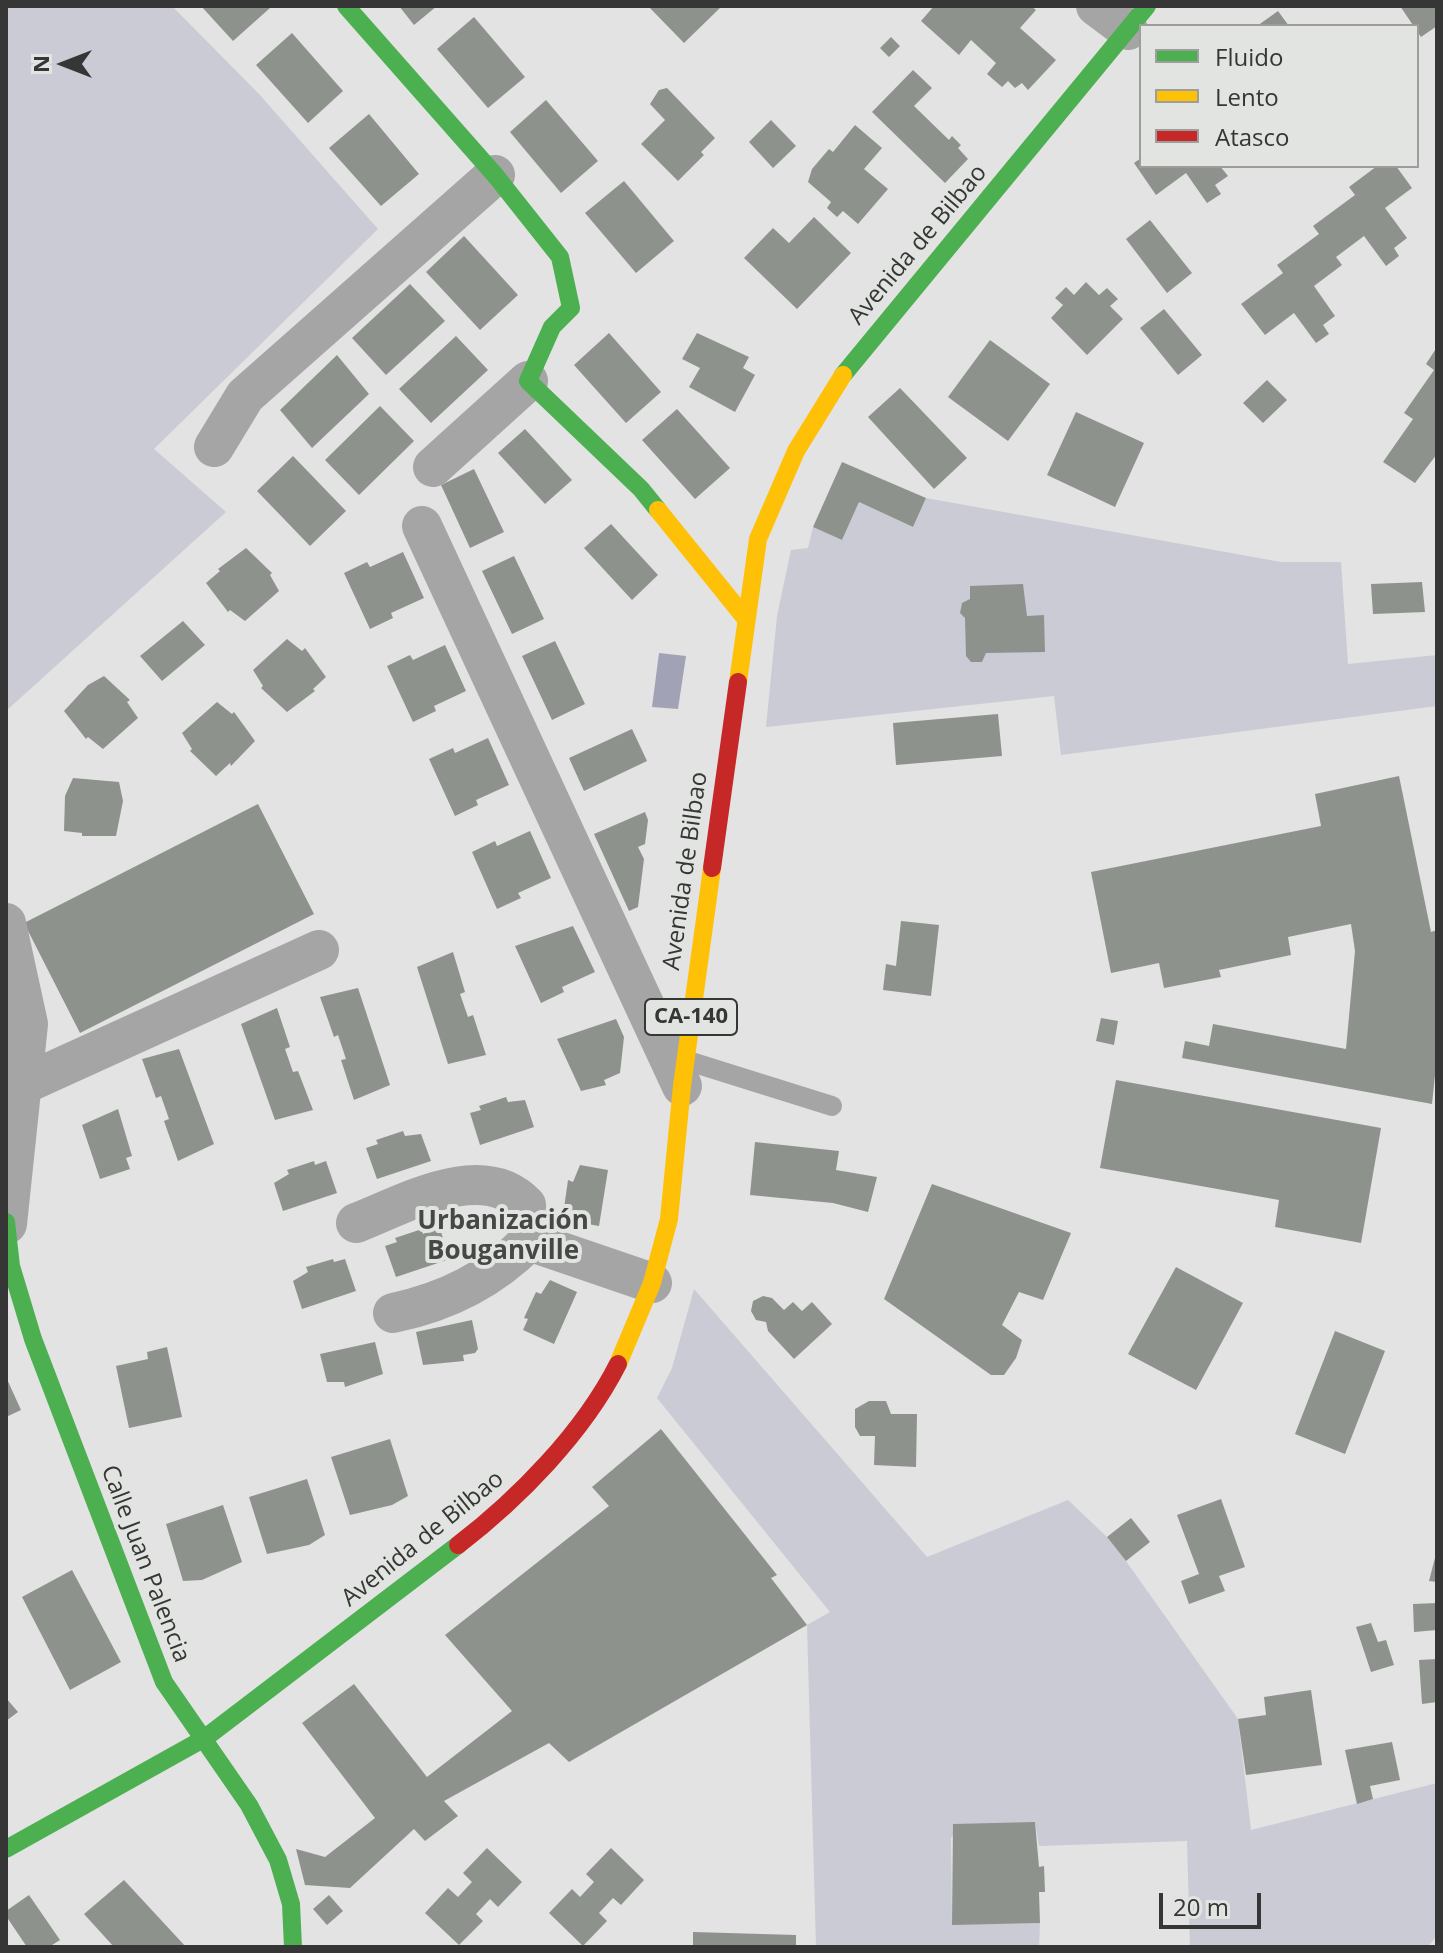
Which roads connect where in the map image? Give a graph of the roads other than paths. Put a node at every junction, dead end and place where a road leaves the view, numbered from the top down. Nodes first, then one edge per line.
1 (346, 6) edge
2 (1096, 6) edge
3 (1138, 18) edge
4 (495, 175) junction
5 (528, 381) junction
6 (214, 447) dead end
7 (433, 467) dead end
8 (422, 526) dead end
9 (746, 619) junction
10 (6, 923) edge
11 (319, 950) dead end
12 (684, 1073) junction
13 (22, 1085) junction
14 (832, 1106) dead end
15 (7, 1223) edge
16 (356, 1223) dead end
17 (529, 1241) junction
18 (652, 1283) junction
19 (393, 1313) dead end
20 (205, 1738) junction
21 (6, 1849) edge
22 (293, 1947) edge

1 - 4 main road
2 - 3 street
3 - 9 main road, Avenida de Bilbao / CA-140
4 - 5 main road
4 - 6 street
5 - 7 street
5 - 9 main road
8 - 12 street
9 - 12 main road, Avenida de Bilbao / CA-140
10 - 13 street
11 - 13 street
12 - 14 lane
12 - 18 main road, Avenida de Bilbao / CA-140
13 - 15 street
15 - 20 main road, Calle Juan Palencia
16 - 17 street
17 - 18 street
17 - 19 street
18 - 20 main road, Avenida de Bilbao / CA-140
20 - 21 main road, Avenida de Bilbao / CA-140
20 - 22 main road, Calle Juan Palencia

